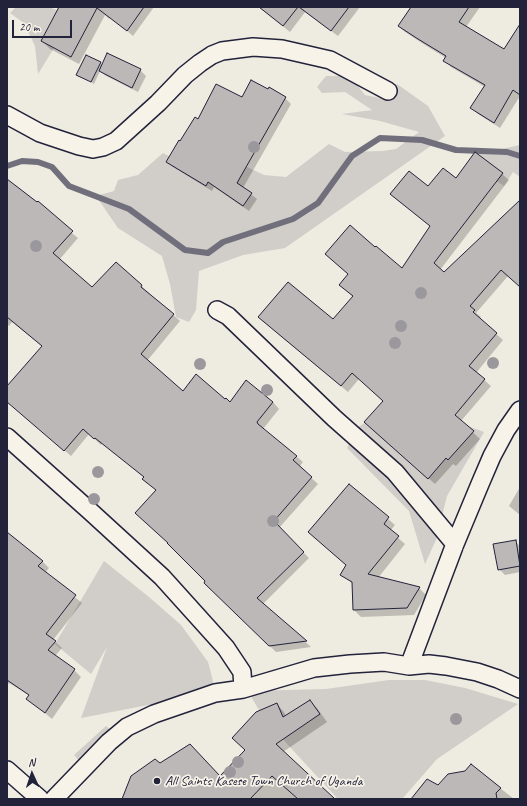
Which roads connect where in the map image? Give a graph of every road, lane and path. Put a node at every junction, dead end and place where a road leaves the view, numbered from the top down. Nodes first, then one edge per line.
1 (388, 91) dead end
2 (7, 115) edge
3 (217, 310) dead end
4 (520, 410) edge
5 (7, 437) edge
6 (455, 544) junction
7 (409, 666) junction
8 (243, 689) junction
9 (520, 690) edge
10 (7, 770) edge
11 (40, 799) edge
12 (54, 799) edge

1 - 2 street
3 - 6 street
4 - 6 street
5 - 8 street
6 - 7 street
7 - 8 street
7 - 9 street
8 - 12 street
10 - 11 street

